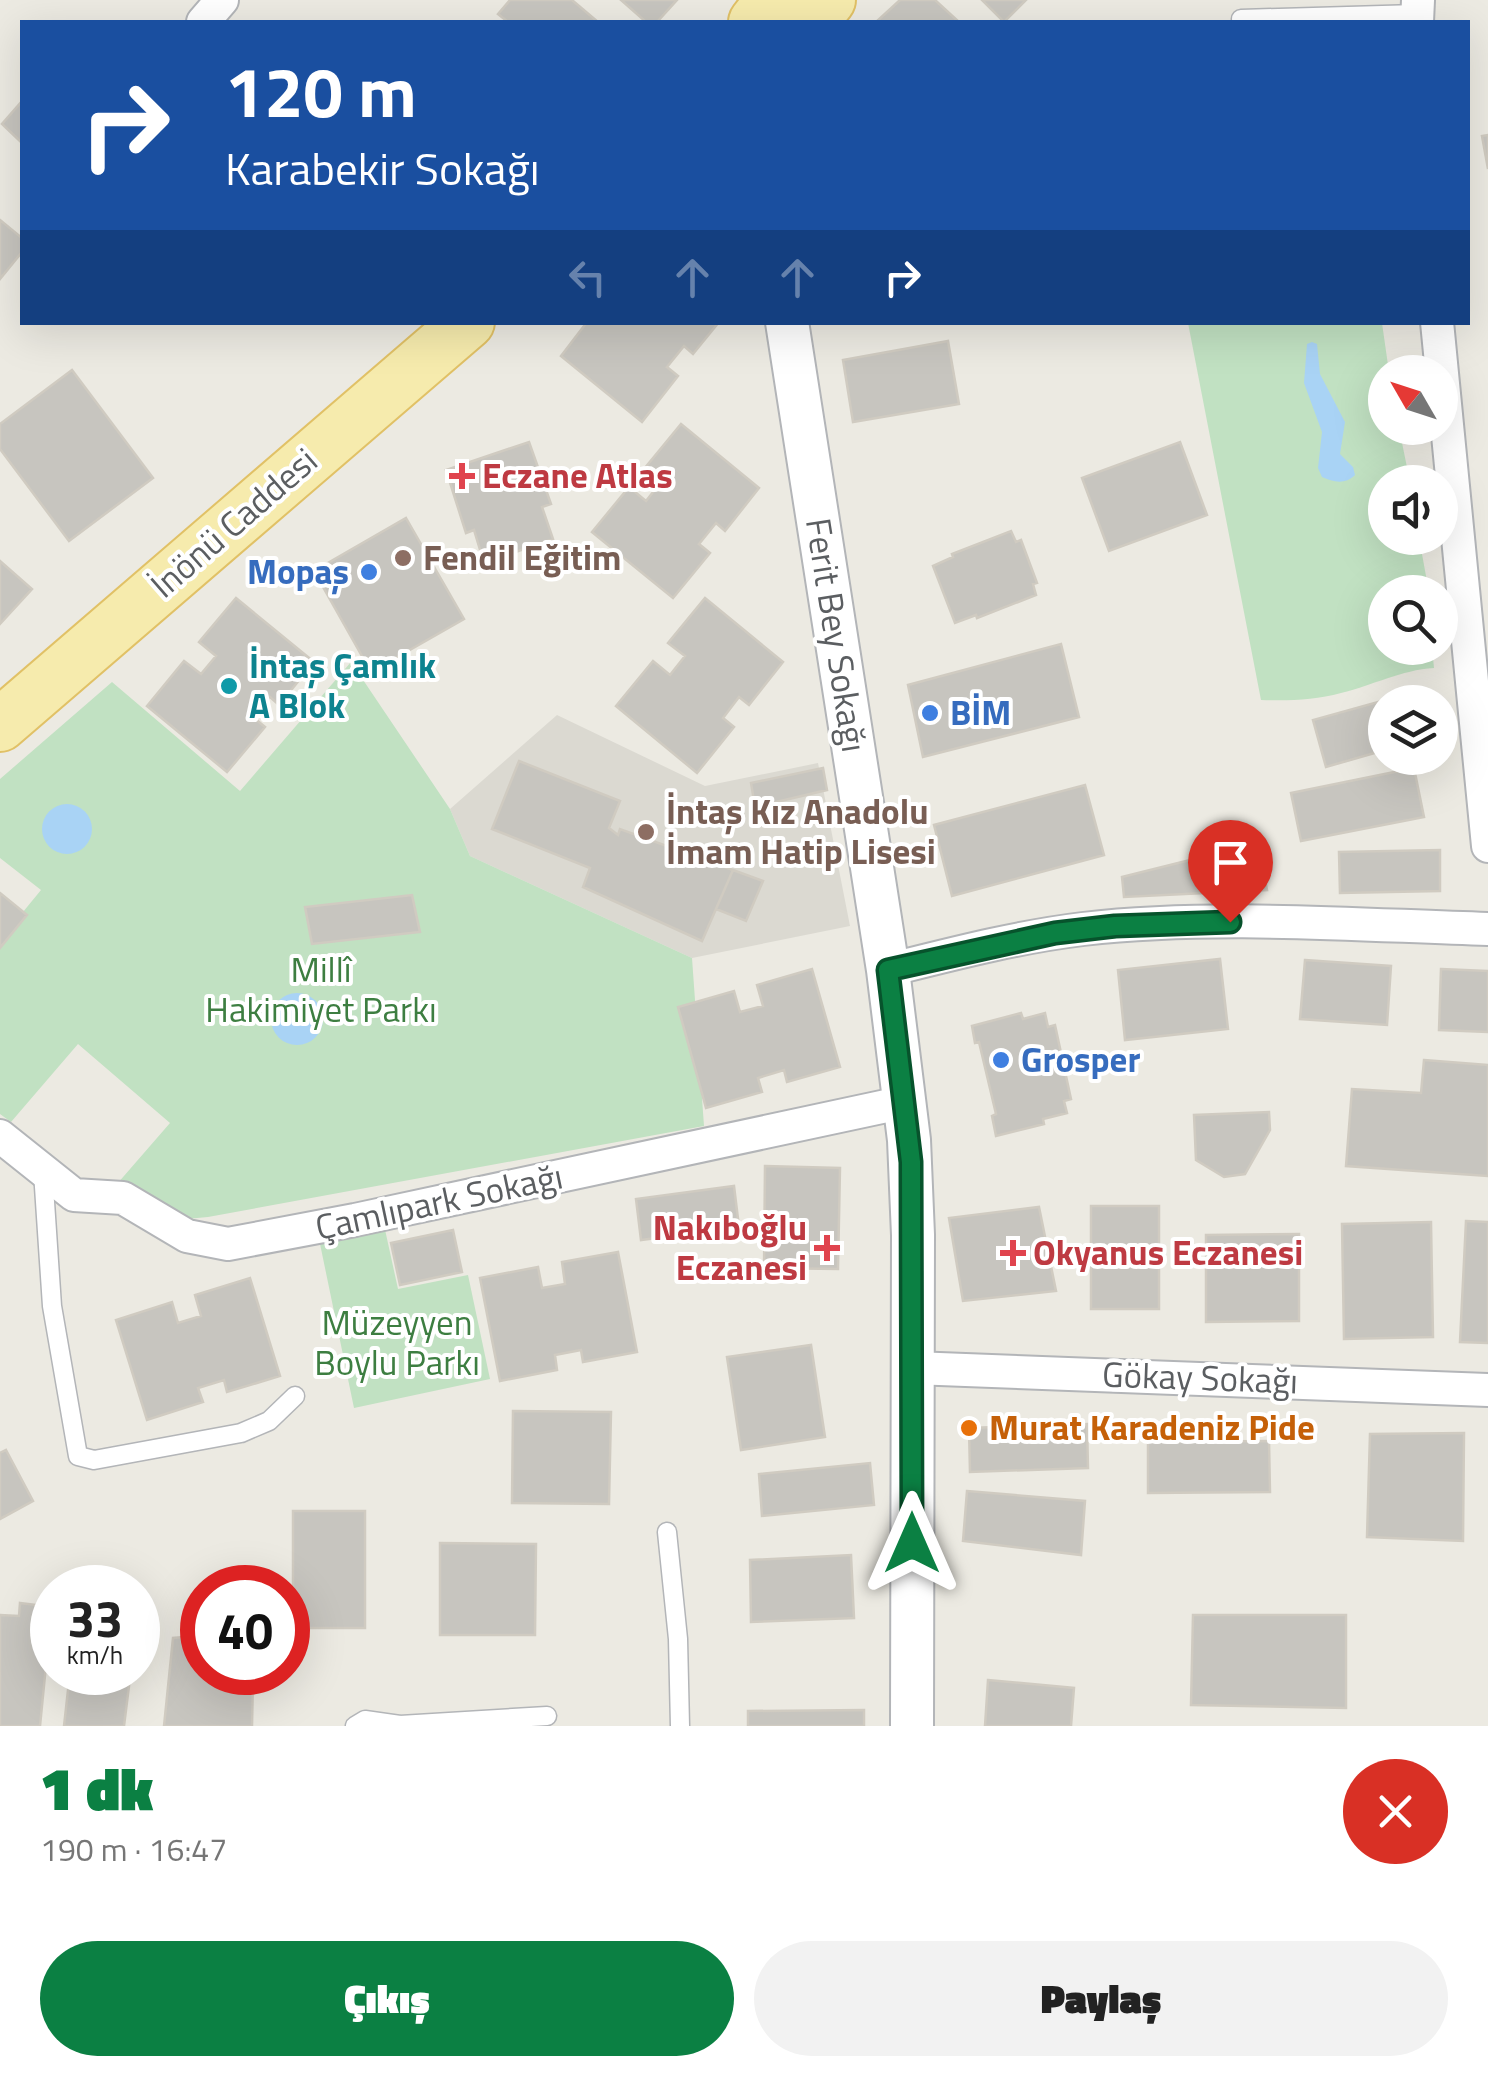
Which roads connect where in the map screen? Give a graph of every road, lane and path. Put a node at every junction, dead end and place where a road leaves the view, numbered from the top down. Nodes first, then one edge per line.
1 (222, 0) edge
2 (772, 0) edge
3 (829, 0) edge
4 (1417, 12) edge
5 (1240, 19) dead end
6 (205, 20) edge
7 (757, 20) edge
8 (813, 20) edge
9 (465, 325) edge
10 (787, 325) edge
11 (1436, 325) edge
12 (0, 725) edge
13 (1488, 846) edge
14 (1488, 929) edge
15 (888, 970) junction
16 (905, 1102) junction
17 (0, 1136) edge
18 (42, 1172) junction
19 (912, 1368) junction
20 (1488, 1390) edge
21 (295, 1396) dead end
22 (666, 1532) dead end
23 (547, 1716) dead end
24 (355, 1726) edge
25 (680, 1726) edge
26 (912, 1726) edge

1 - 6 street
2 - 7 main road
3 - 8 main road
4 - 5 lane
9 - 12 main road, İnönü Caddesi
10 - 15 street, Ferit Bey Sokağı
11 - 13 street
14 - 15 street
15 - 16 street, Ferit Bey Sokağı
16 - 18 street, Çamlıpark Sokağı
16 - 19 street, Ferit Bey Sokağı
17 - 18 street, Çamlıpark Sokağı
18 - 21 lane
19 - 20 street, Gökay Sokağı
19 - 26 street, Ferit Bey Sokağı
22 - 25 lane
23 - 24 lane

